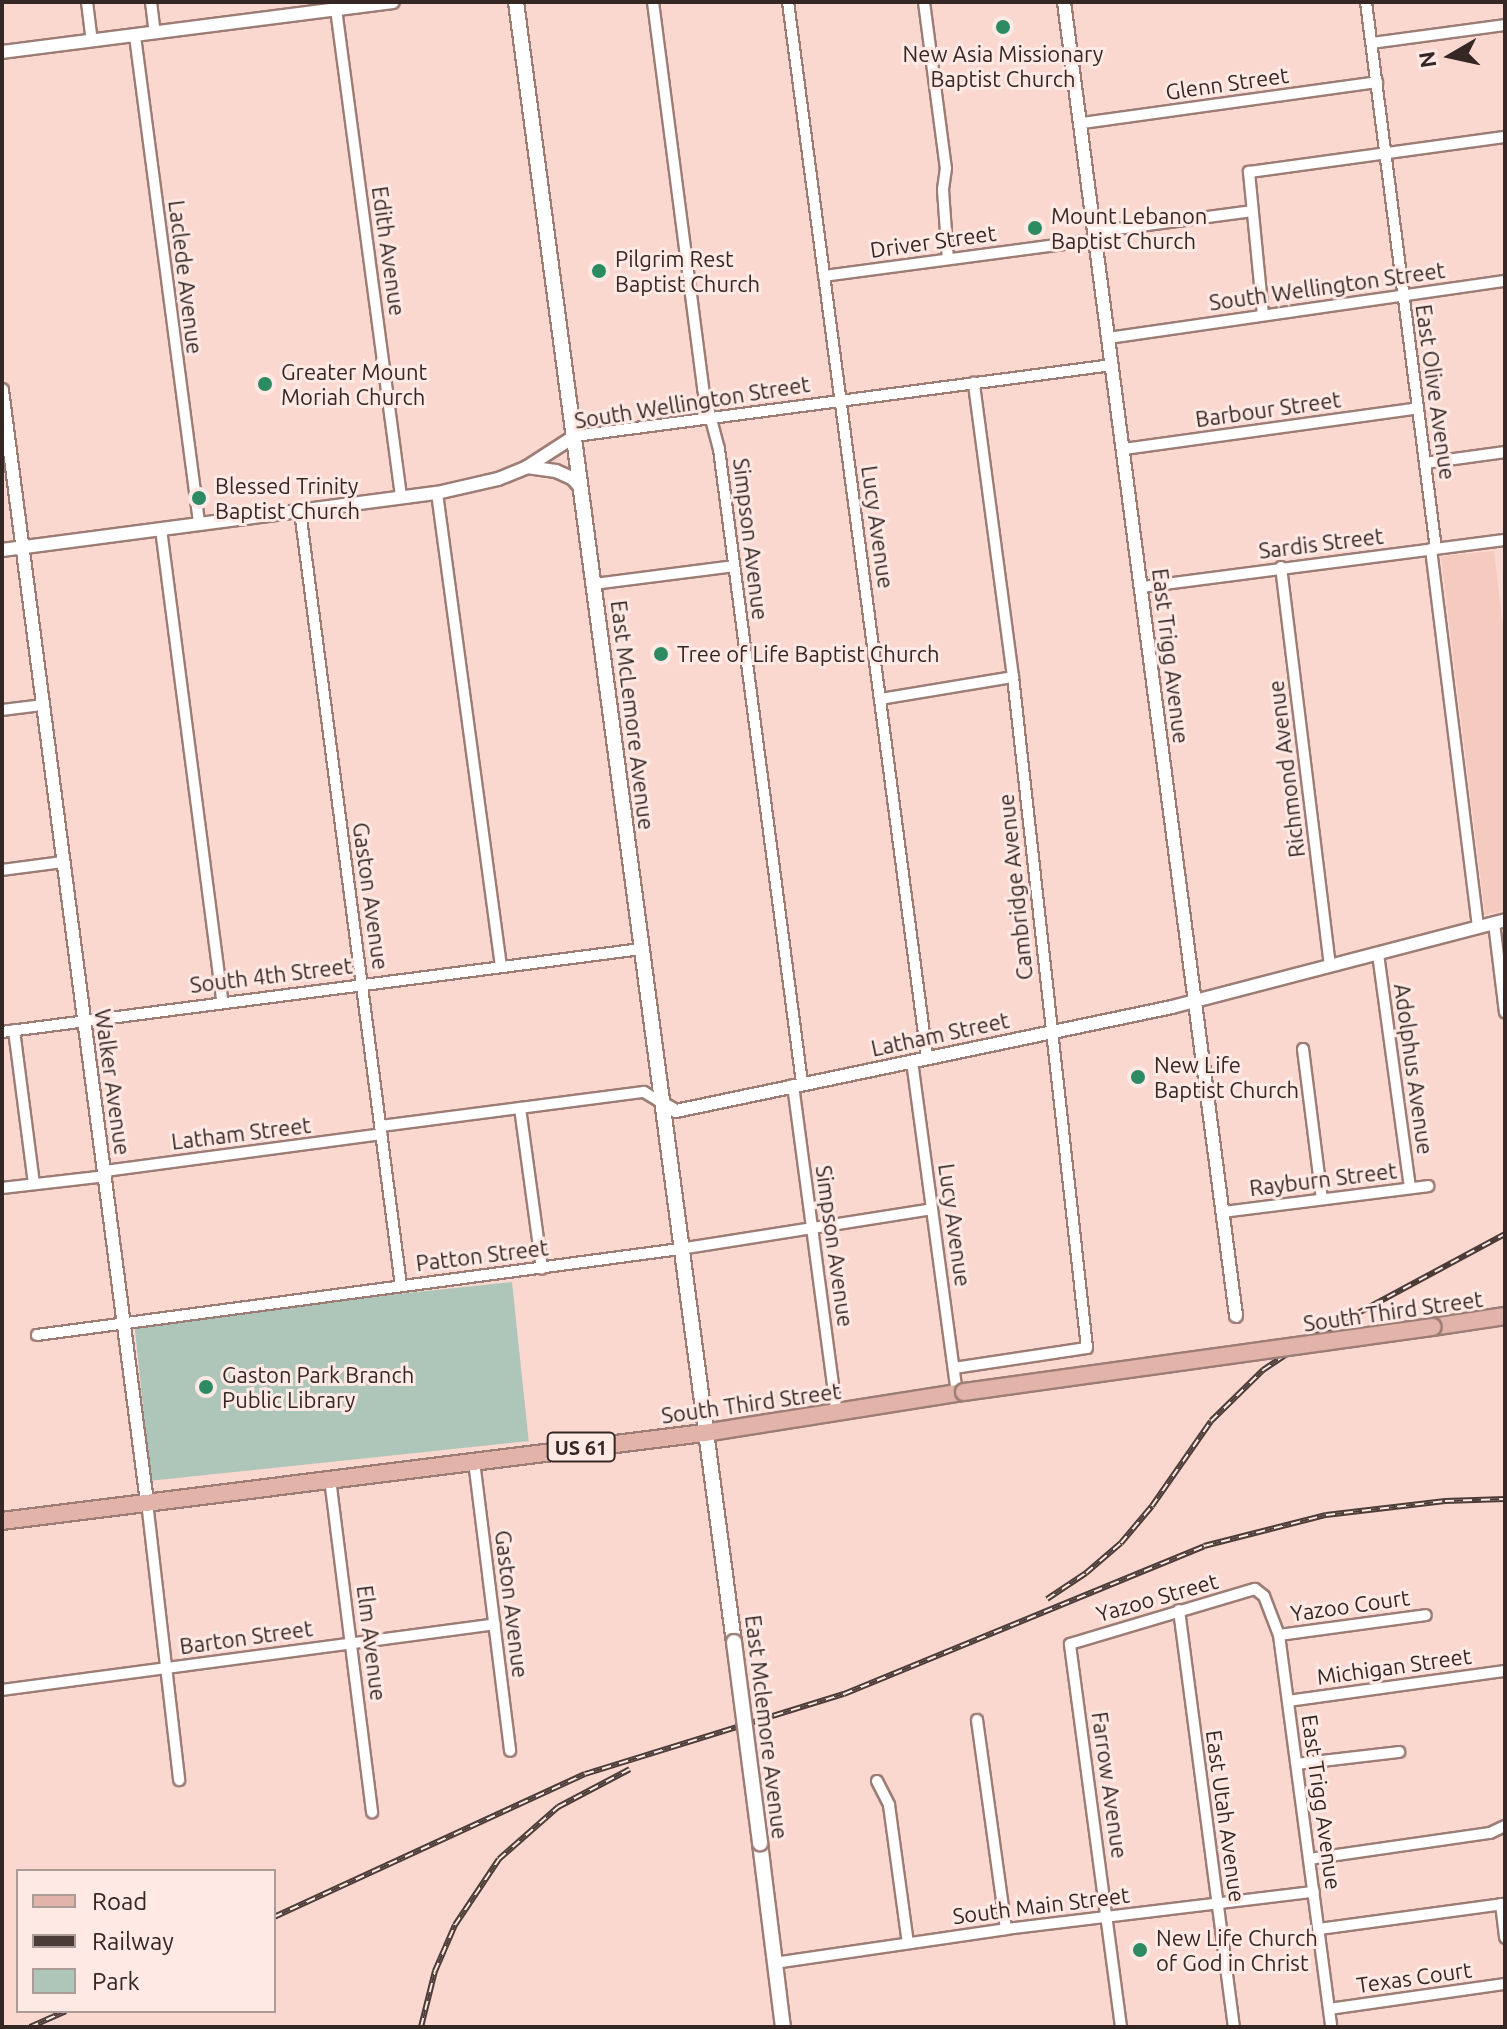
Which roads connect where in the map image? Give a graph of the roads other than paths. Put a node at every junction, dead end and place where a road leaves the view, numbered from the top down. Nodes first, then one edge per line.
1 (87, 2) edge
2 (151, 2) edge
3 (393, 2) edge
4 (516, 2) edge
5 (653, 2) edge
6 (788, 2) edge
7 (924, 2) edge
8 (1064, 2) edge
9 (1366, 2) edge
10 (374, 3) edge
11 (336, 9) junction
12 (1505, 25) edge
13 (155, 33) junction
14 (135, 36) junction
15 (92, 41) junction
16 (1372, 43) junction
17 (2, 52) edge
18 (1377, 82) junction
19 (1082, 123) junction
20 (1505, 137) edge
21 (1386, 153) junction
22 (1252, 211) junction
23 (1095, 236) junction
24 (948, 259) junction
25 (824, 276) junction
26 (1505, 281) edge
27 (1403, 295) junction
28 (1263, 315) junction
29 (1108, 338) junction
30 (1112, 365) junction
31 (974, 383) junction
32 (2, 390) edge
33 (840, 400) junction
34 (1418, 408) junction
35 (3, 412) edge
36 (710, 419) junction
37 (575, 436) junction
38 (1124, 449) junction
39 (1505, 452) edge
40 (1425, 463) junction
41 (527, 467) junction
42 (581, 488) junction
43 (437, 493) junction
44 (401, 498) junction
45 (300, 511) junction
46 (199, 524) junction
47 (161, 529) junction
48 (1505, 540) edge
49 (22, 547) junction
50 (1434, 549) junction
51 (2, 550) edge
52 (734, 566) junction
53 (1281, 567) junction
54 (594, 584) junction
55 (1142, 587) junction
56 (1013, 677) junction
57 (880, 699) junction
58 (43, 705) junction
59 (2, 710) edge
60 (63, 862) junction
61 (2, 870) edge
62 (1500, 922) edge
63 (1478, 927) junction
64 (641, 949) junction
65 (1378, 954) junction
66 (1330, 966) junction
67 (501, 967) junction
68 (362, 984) junction
69 (222, 1001) junction
70 (1195, 1001) junction
71 (1505, 1012) edge
72 (85, 1021) junction
73 (8, 1031) edge
74 (1051, 1032) junction
75 (1303, 1049) dead end
76 (927, 1057) junction
77 (912, 1061) junction
78 (798, 1084) junction
79 (662, 1103) junction
80 (520, 1108) junction
81 (382, 1130) junction
82 (106, 1173) junction
83 (34, 1184) junction
84 (1428, 1186) dead end
85 (2, 1188) edge
86 (1410, 1188) junction
87 (1322, 1199) junction
88 (932, 1209) junction
89 (1223, 1212) junction
90 (813, 1227) junction
91 (680, 1249) junction
92 (542, 1268) junction
93 (401, 1285) junction
94 (1236, 1316) dead end
95 (1505, 1316) edge
96 (124, 1324) junction
97 (37, 1335) dead end
98 (954, 1368) junction
99 (961, 1393) junction
100 (837, 1413) junction
101 (704, 1433) junction
102 (474, 1461) junction
103 (330, 1479) junction
104 (147, 1502) junction
105 (2, 1521) edge
106 (1255, 1589) joint
107 (1179, 1610) junction
108 (1426, 1615) dead end
109 (495, 1624) junction
110 (1279, 1635) junction
111 (352, 1643) junction
112 (1070, 1644) joint
113 (166, 1668) junction
114 (1505, 1671) edge
115 (2, 1690) edge
116 (1288, 1701) junction
117 (977, 1720) dead end
118 (510, 1751) dead end
119 (1399, 1752) dead end
120 (1297, 1764) junction
121 (179, 1780) dead end
122 (877, 1781) dead end
123 (372, 1812) dead end
124 (1505, 1826) edge
125 (1309, 1859) junction
126 (1314, 1892) junction
127 (1218, 1904) junction
128 (1503, 1904) edge
129 (1108, 1916) junction
130 (1006, 1929) junction
131 (1319, 1929) junction
132 (1505, 1938) edge
133 (908, 1943) junction
134 (774, 1963) junction
135 (1505, 1984) edge
136 (1329, 2009) junction
137 (783, 2027) edge
138 (1121, 2027) edge
139 (1234, 2027) edge
140 (1331, 2027) edge

1 - 15 street
2 - 13 street
3 - 10 street
4 - 37 main road, East McLemore Avenue
5 - 36 street, Simpson Avenue
6 - 25 street, Lucy Avenue
7 - 24 street
8 - 19 street, East Trigg Avenue
9 - 16 street, East Olive Avenue
10 - 11 street
11 - 13 street
11 - 44 street, Edith Avenue
12 - 16 street
13 - 14 street
14 - 15 street
14 - 46 street, Laclede Avenue
15 - 17 street
16 - 18 street, East Olive Avenue
18 - 19 street, Glenn Street
18 - 21 street, East Olive Avenue
19 - 23 street, East Trigg Avenue
20 - 21 street
21 - 22 street
21 - 27 street, East Olive Avenue
22 - 23 street, Driver Street
22 - 28 street
23 - 24 street, Driver Street
23 - 29 street, East Trigg Avenue
24 - 25 street, Driver Street
25 - 33 street, Lucy Avenue
26 - 27 street, South Wellington Street
27 - 28 street, South Wellington Street
27 - 34 street, East Olive Avenue
28 - 29 street, South Wellington Street
29 - 30 street, East Trigg Avenue
30 - 31 street, South Wellington Street
30 - 38 street, East Trigg Avenue
31 - 33 street, South Wellington Street
31 - 56 street, Cambridge Avenue
32 - 35 street, Walker Avenue
33 - 36 street, South Wellington Street
33 - 57 street, Lucy Avenue
34 - 38 street, Barbour Street
34 - 40 street, East Olive Avenue
35 - 49 street, Walker Avenue
36 - 37 street, South Wellington Street
36 - 52 street, Simpson Avenue
37 - 41 street, South Wellington Street
37 - 42 main road, East McLemore Avenue
38 - 55 street, East Trigg Avenue
39 - 40 street
40 - 50 street, East Olive Avenue
41 - 42 street
41 - 43 street, South Wellington Street
42 - 54 main road, East McLemore Avenue
43 - 44 street, South Wellington Street
43 - 67 street
44 - 45 street, South Wellington Street
45 - 46 street, South Wellington Street
45 - 68 street, Gaston Avenue
46 - 47 street, South Wellington Street
47 - 49 street, South Wellington Street
47 - 69 street
48 - 50 street, Sardis Street
49 - 51 street, South Wellington Street
49 - 58 street, Walker Avenue
50 - 53 street, Sardis Street
50 - 63 street, East Olive Avenue
52 - 54 street
52 - 78 street, Simpson Avenue
53 - 55 street, Sardis Street
53 - 66 street, Richmond Avenue
54 - 64 main road, East McLemore Avenue
55 - 70 street, East Trigg Avenue
56 - 57 street
56 - 74 street, Cambridge Avenue
57 - 76 street, Lucy Avenue
58 - 59 street
58 - 60 street, Walker Avenue
60 - 61 street
60 - 72 street, Walker Avenue
62 - 63 street, Latham Street
62 - 71 street
63 - 65 street, Latham Street
64 - 67 street, South 4th Street
64 - 79 main road, East McLemore Avenue
65 - 66 street, Latham Street
65 - 86 street, Adolphus Avenue
66 - 70 street, Latham Street
67 - 68 street, South 4th Street
68 - 69 street, South 4th Street
68 - 81 street, Gaston Avenue
69 - 72 street, South 4th Street
70 - 74 street, Latham Street
70 - 89 street, East Trigg Avenue
72 - 73 street, South 4th Street
72 - 82 street, Walker Avenue
73 - 83 street
74 - 76 street, Latham Street
74 - 98 street, Cambridge Avenue
75 - 87 street
76 - 77 street, Latham Street
77 - 78 street, Latham Street
77 - 88 street, Lucy Avenue
78 - 79 street, Latham Street
78 - 90 street, Simpson Avenue
79 - 80 street, Latham Street
79 - 91 main road, East McLemore Avenue
80 - 81 street, Latham Street
80 - 92 street
81 - 82 street, Latham Street
81 - 93 street, Gaston Avenue
82 - 83 street, Latham Street
82 - 96 street, Walker Avenue
83 - 85 street, Latham Street
84 - 86 street, Rayburn Street
86 - 87 street, Rayburn Street
87 - 89 street, Rayburn Street
88 - 90 street, Patton Street
88 - 98 street, Lucy Avenue
89 - 94 street, East Trigg Avenue
90 - 91 street, Patton Street
90 - 100 street, Simpson Avenue
91 - 92 street, Patton Street
91 - 101 main road, East McLemore Avenue
92 - 93 street, Patton Street
93 - 96 street, Patton Street
95 - 99 main road, South Third Street / US 61, bridge
96 - 97 street, Patton Street
96 - 104 street, Walker Avenue
98 - 99 street, Lucy Avenue
99 - 100 main road, South Third Street / US 61
100 - 101 main road, South Third Street / US 61
101 - 102 main road, South Third Street / US 61
101 - 134 main road, East Mclemore Avenue, bridge
102 - 103 main road, South Third Street / US 61
102 - 109 street, Gaston Avenue
103 - 104 main road, South Third Street / US 61
103 - 111 street, Elm Avenue
104 - 105 main road, South Third Street / US 61
104 - 113 street, Walker Avenue
106 - 107 street, Yazoo Street
106 - 110 street, East Trigg Avenue
107 - 112 street, Yazoo Street
107 - 127 street, East Utah Avenue
108 - 110 street, Yazoo Court
109 - 111 street, Barton Street
109 - 118 street, Gaston Avenue
110 - 116 street, East Trigg Avenue
111 - 113 street, Barton Street
111 - 123 street, Elm Avenue
112 - 129 street, Farrow Avenue
113 - 115 street, Barton Street
113 - 121 street, Walker Avenue
114 - 116 street, Michigan Street
116 - 120 street, East Trigg Avenue
117 - 130 street
119 - 120 street
120 - 125 street, East Trigg Avenue
122 - 133 street
124 - 125 street
125 - 126 street, East Trigg Avenue
126 - 127 street, South Main Street
126 - 131 street, East Trigg Avenue
127 - 129 street, South Main Street
127 - 139 street, East Utah Avenue
128 - 131 street
128 - 132 street
129 - 130 street, South Main Street
129 - 138 street, Farrow Avenue
130 - 133 street, South Main Street
131 - 136 street, East Trigg Avenue
133 - 134 street, South Main Street
134 - 137 main road, East Mclemore Avenue
135 - 136 street, Texas Court
136 - 140 street, East Trigg Avenue

